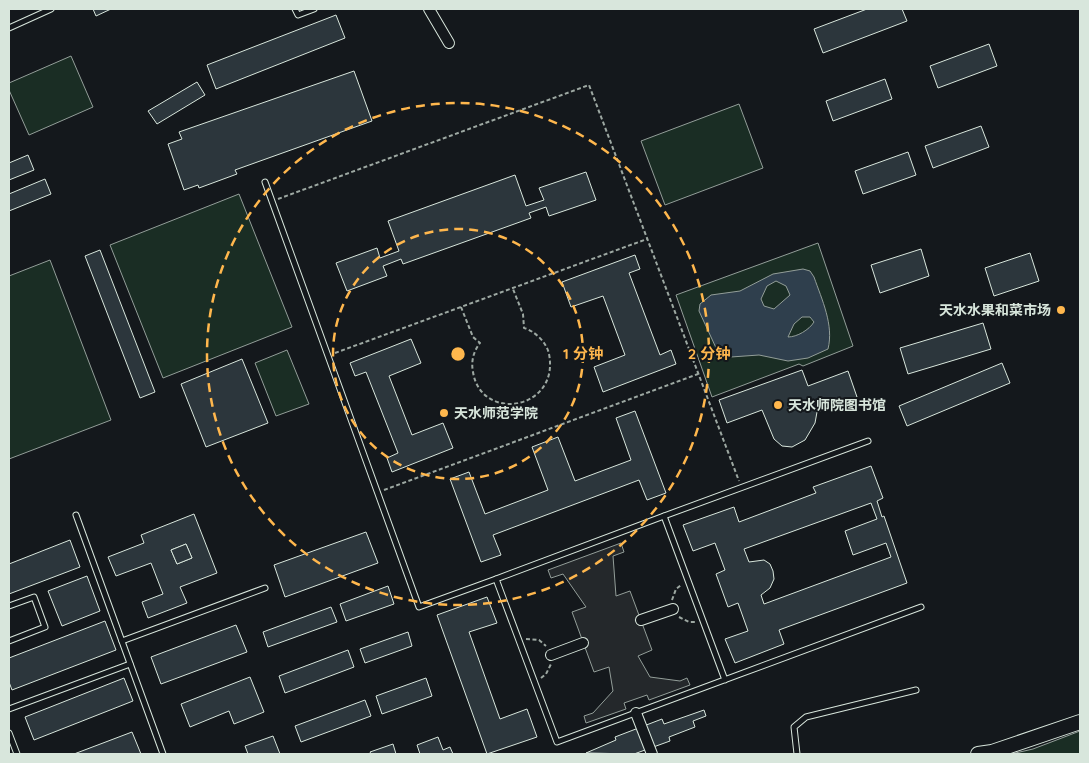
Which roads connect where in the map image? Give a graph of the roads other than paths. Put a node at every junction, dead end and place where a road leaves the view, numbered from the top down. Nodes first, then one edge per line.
1 (51, 9) edge
2 (295, 9) edge
3 (314, 9) edge
4 (429, 9) edge
5 (9, 28) edge
6 (449, 43) dead end
7 (264, 182) dead end
8 (868, 441) dead end
9 (76, 515) dead end
10 (664, 516) junction
11 (496, 579) junction
12 (265, 588) dead end
13 (9, 606) edge
14 (921, 607) dead end
15 (673, 609) dead end
16 (641, 620) dead end
17 (9, 641) edge
18 (122, 641) junction
19 (583, 642) dead end
20 (551, 655) dead end
21 (130, 664) junction
22 (725, 680) junction
23 (916, 690) dead end
24 (9, 709) edge
25 (636, 712) junction
26 (1080, 722) edge
27 (9, 733) edge
28 (17, 754) edge
29 (163, 754) edge
30 (652, 754) edge
31 (796, 754) edge
32 (978, 754) edge

1 - 5 lane
2 - 3 lane
4 - 6 street
7 - 11 lane
8 - 10 lane
9 - 18 lane
10 - 11 lane
10 - 22 lane
11 - 25 lane
12 - 18 lane
13 - 17 lane
14 - 22 lane
15 - 16 street
18 - 21 lane
19 - 20 street
21 - 24 lane
21 - 29 lane
22 - 25 lane
23 - 31 lane
25 - 30 street
26 - 32 main road
27 - 28 lane

